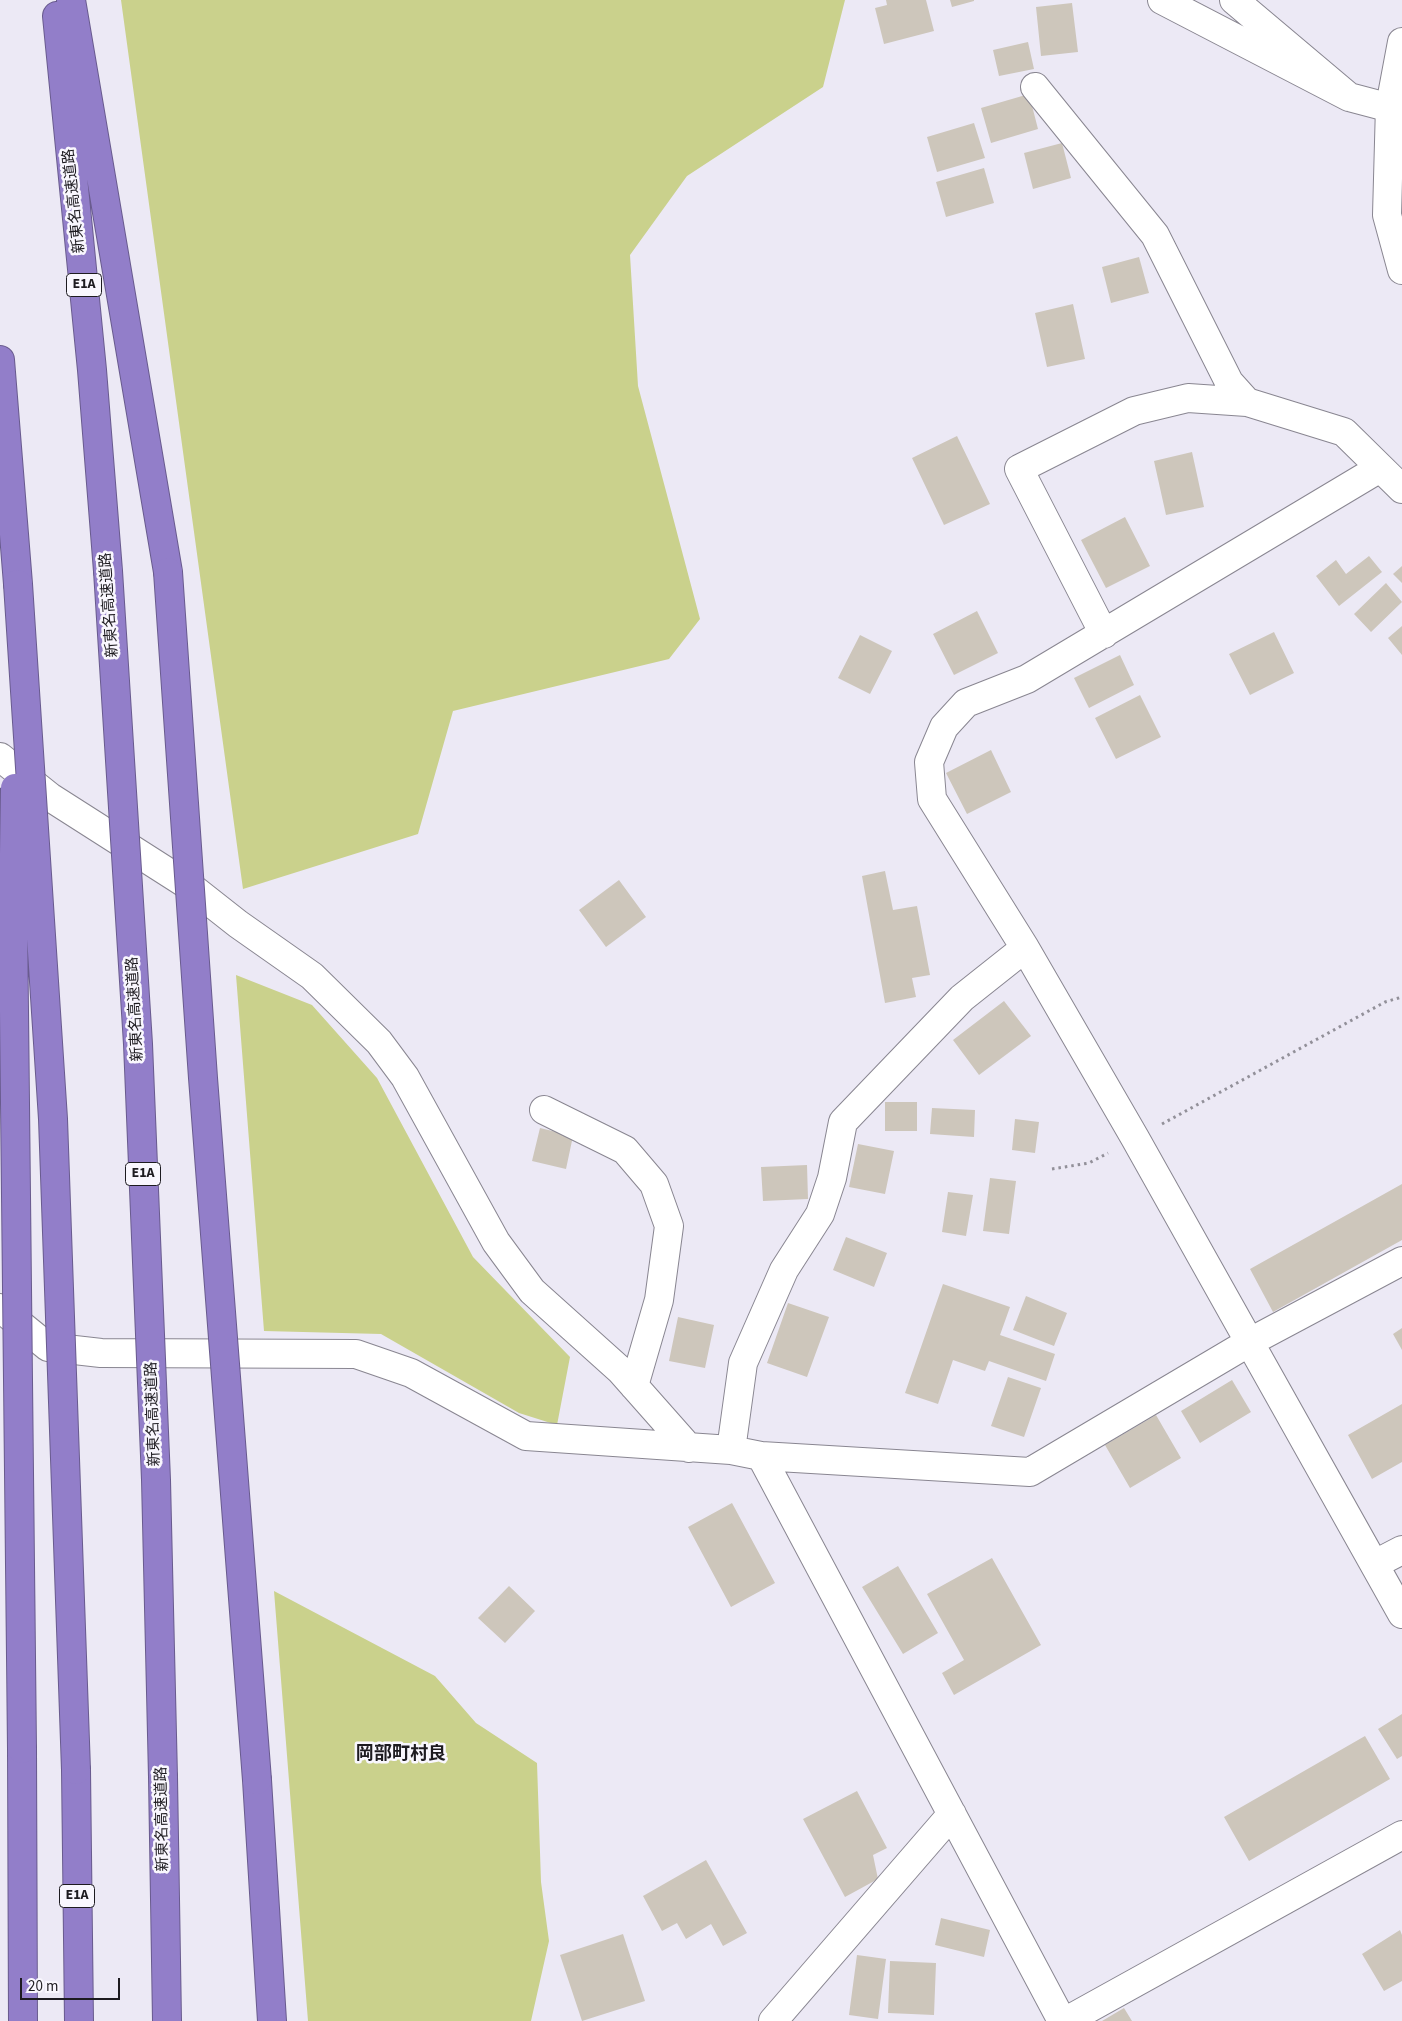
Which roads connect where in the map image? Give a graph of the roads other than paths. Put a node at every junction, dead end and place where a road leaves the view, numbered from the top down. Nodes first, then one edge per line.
1 (56, 0) edge
2 (71, 0) edge
3 (1162, 0) edge
4 (1234, 0) edge
5 (1400, 51) edge
6 (1035, 87) dead end
7 (1349, 97) junction
8 (1396, 109) edge
9 (1402, 270) edge
10 (0, 360) edge
11 (1247, 402) junction
12 (1380, 468) junction
13 (1402, 489) edge
14 (18, 584) junction
15 (1104, 634) junction
16 (0, 757) edge
17 (1025, 948) junction
18 (544, 1110) dead end
19 (1402, 1261) edge
20 (0, 1308) edge
21 (1248, 1343) junction
22 (634, 1386) junction
23 (689, 1448) junction
24 (731, 1450) junction
25 (761, 1456) junction
26 (1402, 1550) edge
27 (1375, 1564) junction
28 (1402, 1614) edge
29 (952, 1814) junction
30 (1402, 1835) edge
31 (23, 2021) edge
32 (79, 2021) edge
33 (167, 2021) edge
34 (272, 2021) edge
35 (773, 2021) edge
36 (1062, 2021) edge
37 (1066, 2021) edge

1 - 33 highway, 新東名高速道路 / E1A, bridge
2 - 34 highway, bridge
3 - 7 street
4 - 7 street
5 - 8 street
6 - 11 street
7 - 8 street
8 - 9 street
10 - 14 highway, E1A
11 - 12 street
11 - 15 street
12 - 13 street
12 - 15 street
14 - 31 highway, bridge
14 - 32 highway, E1A, bridge
15 - 17 street
16 - 22 street
17 - 21 street
17 - 24 street
18 - 22 street
19 - 21 street
20 - 23 street
21 - 25 street
21 - 27 street
22 - 23 street
23 - 24 street
24 - 25 street
25 - 29 street
26 - 27 street
27 - 28 street
29 - 35 street
29 - 36 street
30 - 37 street

